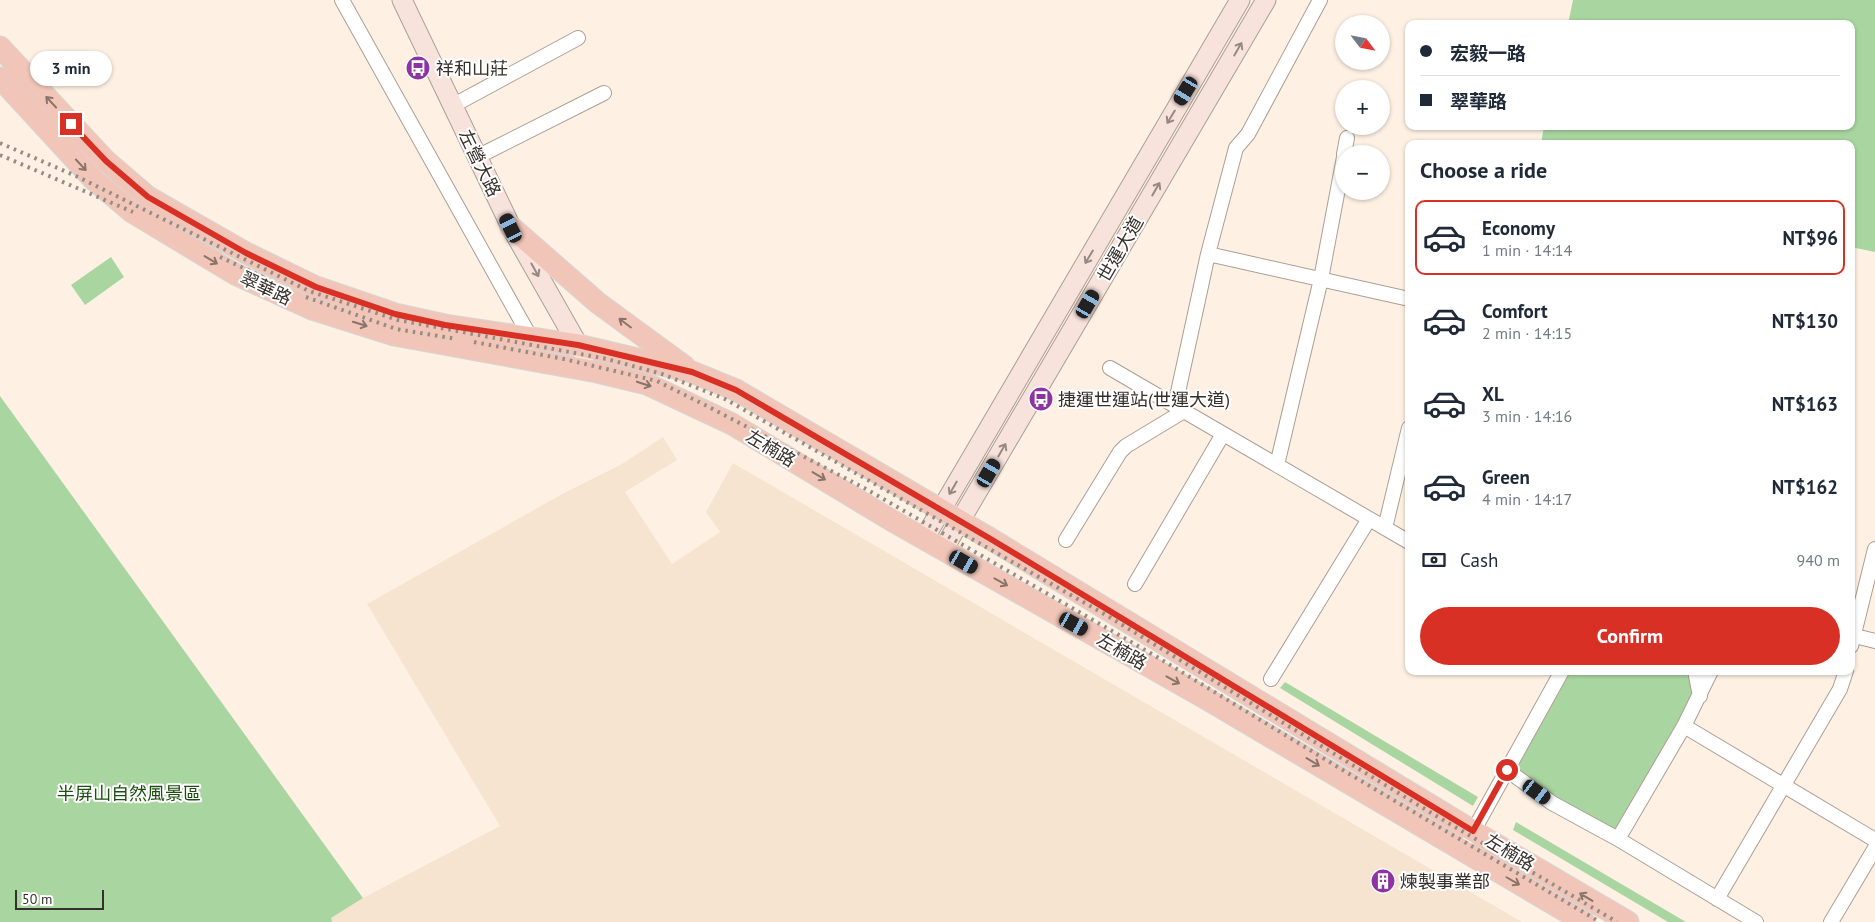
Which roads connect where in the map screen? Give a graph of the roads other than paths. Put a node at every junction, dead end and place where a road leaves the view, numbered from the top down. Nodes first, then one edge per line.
1 (342, 0) edge
2 (402, 0) edge
3 (1240, 0) edge
4 (1266, 0) edge
5 (1320, 0) edge
6 (578, 38) dead end
7 (0, 47) edge
8 (0, 78) edge
9 (604, 94) dead end
10 (452, 106) junction
11 (1347, 138) dead end
12 (1346, 145) edge
13 (477, 157) junction
14 (1336, 200) edge
15 (511, 228) junction
16 (1208, 254) junction
17 (1321, 279) junction
18 (1405, 297) edge
19 (532, 339) junction
20 (578, 345) junction
21 (545, 362) junction
22 (1110, 368) dead end
23 (597, 372) junction
24 (692, 372) junction
25 (1179, 408) junction
26 (1223, 434) junction
27 (1405, 445) edge
28 (1277, 466) junction
29 (940, 510) junction
30 (1369, 519) junction
31 (960, 522) junction
32 (1385, 528) junction
33 (924, 539) junction
34 (1066, 540) dead end
35 (1405, 540) edge
36 (1875, 549) edge
37 (943, 550) junction
38 (1135, 584) dead end
39 (1855, 627) edge
40 (1855, 639) edge
41 (1875, 641) edge
42 (1560, 675) edge
43 (1696, 675) edge
44 (1709, 675) edge
45 (1845, 675) edge
46 (1271, 679) dead end
47 (1700, 696) junction
48 (1684, 726) junction
49 (1507, 770) junction
50 (1783, 786) junction
51 (1473, 831) junction
52 (1618, 840) junction
53 (1875, 840) edge
54 (1875, 848) edge
55 (1462, 850) junction
56 (1717, 899) junction
57 (1584, 922) edge
58 (1628, 922) edge
59 (1756, 922) edge
60 (1831, 922) edge

1 - 19 street
2 - 10 street, 左營大路
3 -> 29 street, 世運大道
31 -> 4 street, 世運大道
5 - 16 street
6 - 10 street
19 -> 7 main road, 翠華路
8 -> 21 main road, 翠華路
9 - 13 street
10 - 13 street, 左營大路
11 - 12 street
13 - 15 street, 左營大路
14 - 17 street
15 -> 20 street, 左營大路
24 -> 15 main road
16 - 17 street
16 - 25 street
17 - 18 street
17 - 28 street
19 - 20 main road, 翠華路
19 - 21 street
20 - 23 street, 左營大路
20 - 24 main road, 翠華路
21 - 23 main road, 翠華路
22 - 25 street
23 -> 33 main road, 左楠路
24 - 29 main road, 左楠路
25 - 26 street
25 - 34 street
26 - 28 street
26 - 38 street
27 - 32 street
28 - 30 street
29 - 31 main road, 左楠路
29 - 33 street, 世運大道
30 - 32 street
30 - 46 street
31 - 37 street, 世運大道
31 - 51 main road, 左楠路
32 - 35 street
33 - 37 main road, 左楠路
36 - 39 street
37 -> 55 main road, 左楠路
40 - 41 street
42 - 49 street
43 - 47 street
44 - 47 street
45 - 50 street
47 - 48 street
48 - 50 street
48 - 52 street
49 - 51 street
49 - 52 street
50 - 53 street
50 - 56 street
51 - 55 street
58 -> 51 main road, 左楠路
52 - 56 street
54 - 60 street
55 -> 57 main road, 左楠路
56 - 59 street

